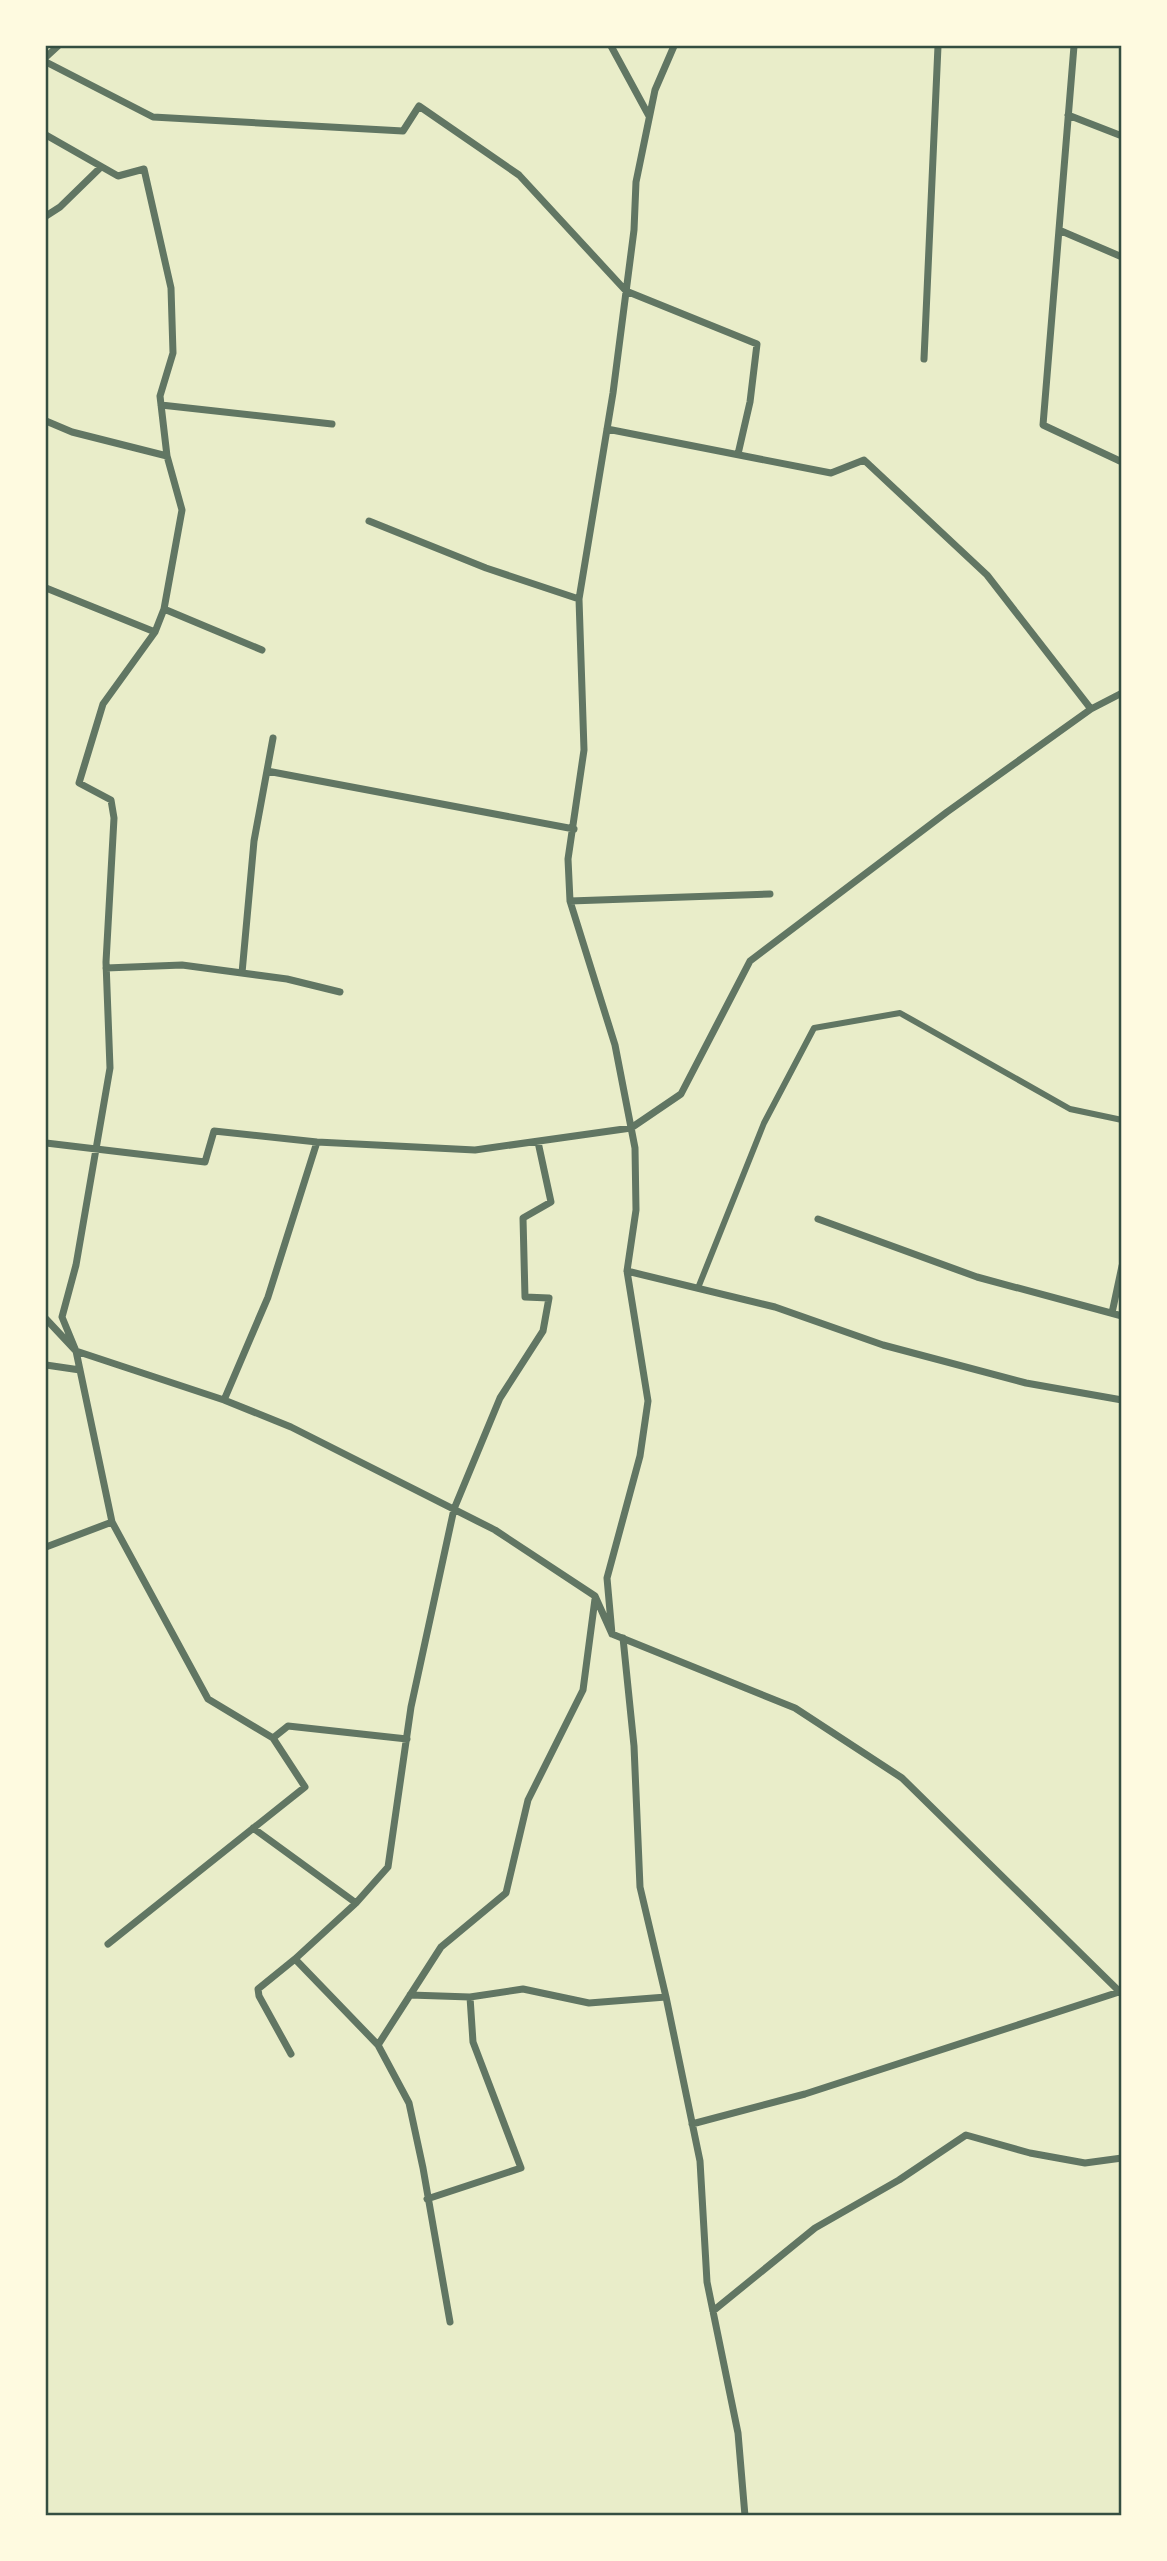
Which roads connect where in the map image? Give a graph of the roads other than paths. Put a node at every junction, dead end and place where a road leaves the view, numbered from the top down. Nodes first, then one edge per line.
1 (58, 46) edge
2 (611, 46) edge
3 (674, 46) edge
4 (938, 46) edge
5 (1074, 46) edge
6 (46, 59) edge
7 (649, 116) junction
8 (1068, 116) junction
9 (46, 135) edge
10 (1122, 136) edge
11 (102, 167) junction
12 (46, 216) edge
13 (1059, 230) junction
14 (1122, 257) edge
15 (626, 291) junction
16 (924, 359) dead end
17 (161, 405) junction
18 (46, 421) edge
19 (332, 424) dead end
20 (607, 429) junction
21 (738, 454) junction
22 (167, 456) junction
23 (1122, 462) edge
24 (369, 521) dead end
25 (46, 588) edge
26 (579, 599) junction
27 (164, 610) junction
28 (155, 632) junction
29 (261, 650) dead end
30 (1122, 693) edge
31 (1091, 709) junction
32 (273, 738) dead end
33 (267, 771) junction
34 (573, 829) junction
35 (769, 894) dead end
36 (570, 901) junction
37 (106, 968) junction
38 (242, 974) junction
39 (340, 992) dead end
40 (1122, 1120) edge
41 (631, 1128) junction
42 (317, 1142) junction
43 (538, 1142) junction
44 (46, 1143) edge
45 (96, 1151) junction
46 (818, 1219) dead end
47 (1122, 1266) edge
48 (627, 1270) junction
49 (698, 1288) junction
50 (1112, 1314) junction
51 (1122, 1316) edge
52 (46, 1319) edge
53 (76, 1351) junction
54 (46, 1365) edge
55 (80, 1370) junction
56 (224, 1399) junction
57 (1122, 1400) edge
58 (454, 1509) junction
59 (112, 1522) junction
60 (46, 1547) edge
61 (595, 1596) junction
62 (612, 1634) junction
63 (623, 1638) junction
64 (273, 1738) junction
65 (407, 1739) junction
66 (253, 1828) junction
67 (356, 1903) junction
68 (108, 1944) dead end
69 (295, 1959) junction
70 (1120, 1993) edge
71 (410, 1995) junction
72 (470, 1997) junction
73 (666, 1997) junction
74 (378, 2045) junction
75 (291, 2054) dead end
76 (692, 2124) junction
77 (1122, 2158) edge
78 (427, 2199) junction
79 (713, 2311) junction
80 (450, 2322) dead end
81 (745, 2515) edge

1 - 6 street
2 - 7 street
3 - 7 street
4 - 16 street
5 - 8 street
6 - 15 street
7 - 15 street
8 - 10 street
8 - 13 street
9 - 11 street
11 - 12 street
11 - 17 street
13 - 14 street
13 - 23 street
15 - 20 street
15 - 21 street
17 - 19 street
17 - 22 street
18 - 22 street
20 - 21 street
20 - 26 street
21 - 31 street
22 - 27 street
24 - 26 street
25 - 28 street
26 - 34 street
27 - 28 street
27 - 29 street
28 - 37 street
30 - 31 street
31 - 41 street
32 - 33 street
33 - 34 street
33 - 38 street
34 - 36 street
35 - 36 street
36 - 41 street
37 - 38 street
37 - 45 street
38 - 39 street
40 - 49 street
41 - 43 street
41 - 48 street
42 - 43 street
42 - 45 street
42 - 56 street
43 - 58 street
44 - 45 street
45 - 53 street
46 - 50 street
47 - 50 street
48 - 49 street
48 - 62 street
49 - 57 street
50 - 51 street
52 - 53 street
53 - 55 street
53 - 56 street
54 - 55 street
55 - 59 street
56 - 58 street
58 - 61 street
58 - 65 street
59 - 60 street
59 - 64 street
61 - 62 street
61 - 71 street
62 - 63 street
63 - 70 street
63 - 73 street
64 - 65 street
64 - 66 street
65 - 67 street
66 - 67 street
66 - 68 street
67 - 69 street
69 - 74 street
69 - 75 street
70 - 76 street
71 - 72 street
71 - 74 street
72 - 73 street
72 - 78 street
73 - 76 street
74 - 78 street
76 - 79 street
77 - 79 street
78 - 80 street
79 - 81 street

